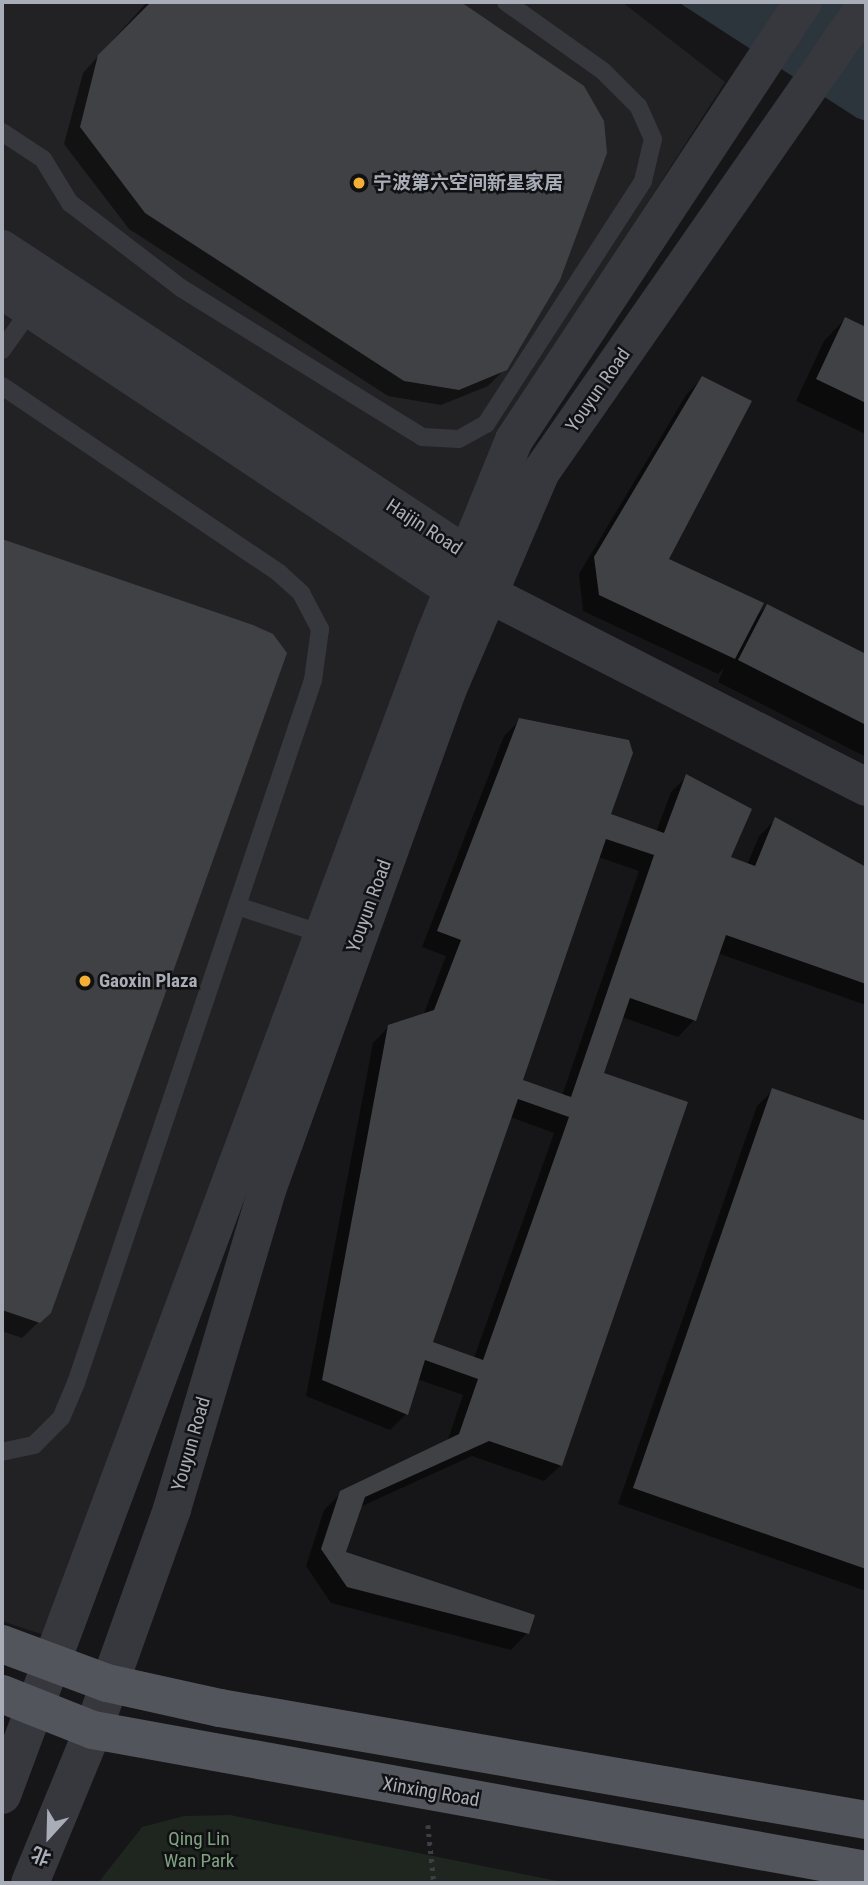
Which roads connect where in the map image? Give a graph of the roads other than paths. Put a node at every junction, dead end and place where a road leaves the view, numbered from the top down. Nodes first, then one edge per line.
1 (506, 2) edge
2 (866, 5) edge
3 (794, 16) edge
4 (2, 132) edge
5 (2, 249) edge
6 (16, 300) edge
7 (2, 351) edge
8 (2, 386) edge
9 (470, 580) junction
10 (866, 787) edge
11 (237, 906) junction
12 (322, 934) junction
13 (2, 1451) edge
14 (2, 1644) edge
15 (52, 1663) junction
16 (107, 1683) junction
17 (2, 1694) edge
18 (37, 1707) junction
19 (93, 1730) junction
20 (2, 1796) edge
21 (866, 1820) edge
22 (866, 1870) edge
23 (30, 1883) edge

1 - 4 lane
2 - 9 street, Youyun Road
3 - 9 street, Youyun Road
5 - 9 street, Haijin Road
6 - 7 lane
6 - 9 street, Haijin Road
8 - 11 lane
9 - 10 street
9 - 12 street, Youyun Road
9 - 16 street, Youyun Road
11 - 12 lane
11 - 13 lane
12 - 15 street, Youyun Road
14 - 15 main road
15 - 16 main road
15 - 18 street, Youyun Road
16 - 19 street, Youyun Road
16 - 21 main road
17 - 18 main road, Xinxing Road
18 - 19 main road, Xinxing Road
18 - 20 street, Youyun Road
19 - 22 main road, Xinxing Road
19 - 23 street, Youyun Road

